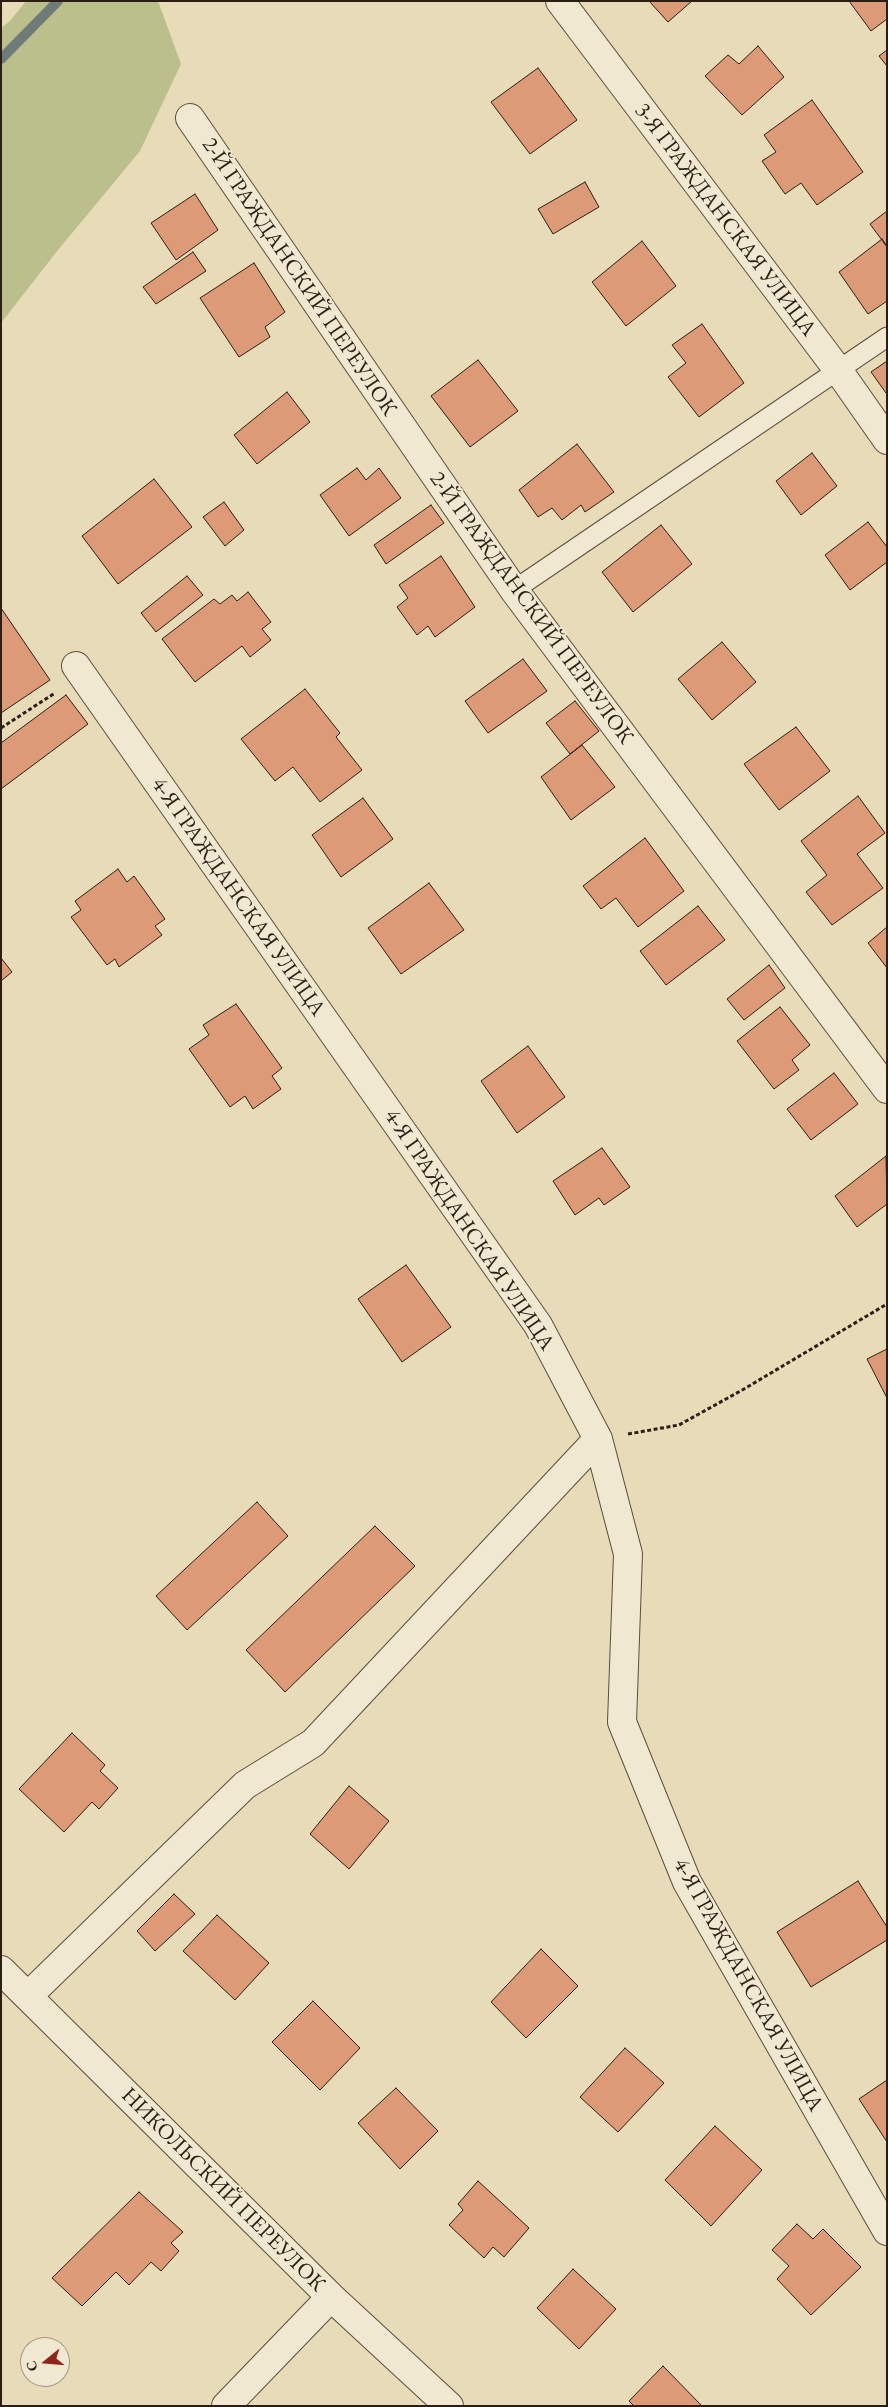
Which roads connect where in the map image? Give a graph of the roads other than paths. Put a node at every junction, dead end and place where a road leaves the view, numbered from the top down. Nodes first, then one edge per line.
1 (560, 1) edge
2 (190, 118) dead end
3 (887, 337) edge
4 (838, 370) junction
5 (887, 440) edge
6 (514, 590) junction
7 (80, 670) road end
8 (887, 1089) edge
9 (598, 1439) junction
10 (1, 1970) edge
11 (28, 1996) junction
12 (887, 2231) edge
13 (331, 2297) junction
14 (226, 2406) edge
15 (450, 2406) edge

1 - 4 street, 3-Я ГРАЖДАНСКАЯ УЛИЦА
2 - 6 street, 2-Й ГРАЖДАНСКИЙ ПЕРЕУЛОК
3 - 4 lane
4 - 5 street, 3-Я ГРАЖДАНСКАЯ УЛИЦА
4 - 6 lane
6 - 8 street, 2-Й ГРАЖДАНСКИЙ ПЕРЕУЛОК
7 - 9 street, 4-Я ГРАЖДАНСКАЯ УЛИЦА
9 - 11 street
9 - 12 street, 4-Я ГРАЖДАНСКАЯ УЛИЦА
10 - 11 street, НИКОЛЬСКИЙ ПЕРЕУЛОК
11 - 13 street, НИКОЛЬСКИЙ ПЕРЕУЛОК
13 - 14 street
13 - 15 street, НИКОЛЬСКИЙ ПЕРЕУЛОК

